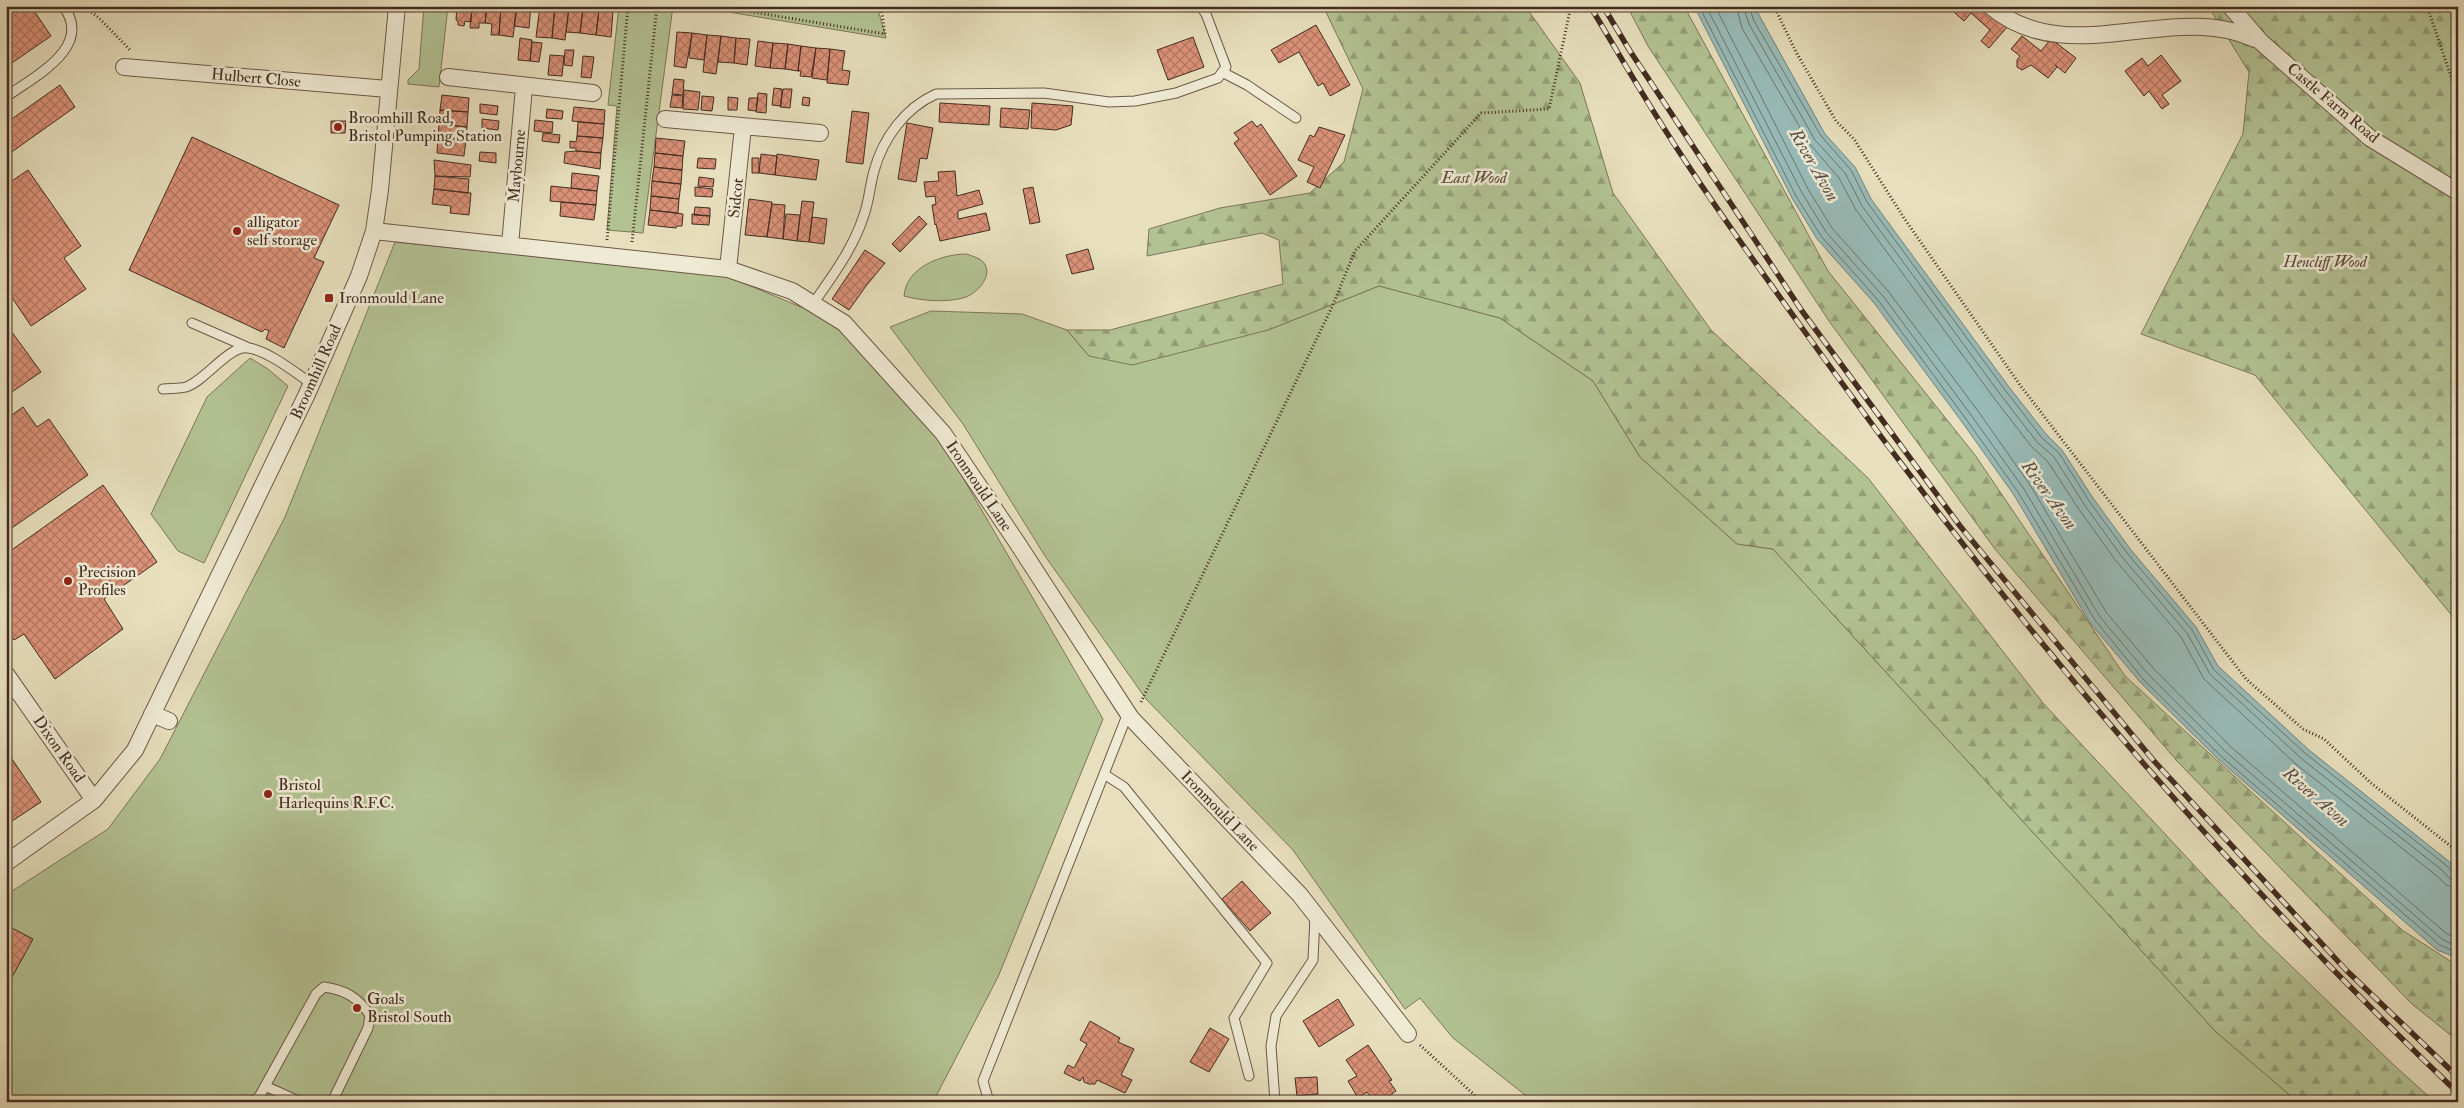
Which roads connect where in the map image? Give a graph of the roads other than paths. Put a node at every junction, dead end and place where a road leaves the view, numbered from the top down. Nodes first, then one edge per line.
1 (63, 6) edge
2 (397, 6) edge
3 (1201, 6) edge
4 (1990, 6) edge
5 (2230, 6) edge
6 (2261, 42) junction
7 (124, 67) dead end
8 (1222, 72) junction
9 (448, 77) dead end
10 (524, 87) junction
11 (388, 90) junction
12 (593, 93) dead end
13 (6, 97) edge
14 (1296, 118) dead end
15 (665, 119) dead end
16 (743, 126) junction
17 (820, 133) dead end
18 (2458, 192) edge
19 (374, 231) junction
20 (510, 245) junction
21 (728, 269) junction
22 (813, 304) junction
23 (192, 323) dead end
24 (247, 347) junction
25 (312, 384) junction
26 (163, 389) dead end
27 (6, 674) edge
28 (152, 714) junction
29 (1129, 716) junction
30 (169, 721) dead end
31 (1104, 774) junction
32 (94, 800) junction
33 (6, 864) edge
34 (1316, 914) junction
35 (1408, 1034) road end
36 (1249, 1076) dead end
37 (265, 1086) junction
38 (251, 1102) edge
39 (301, 1102) edge
40 (332, 1102) edge
41 (989, 1102) edge
42 (1275, 1102) edge

1 - 13 lane
2 - 11 street, Broomhill Road
3 - 8 lane
4 - 6 street, Castle Farm Road
5 - 6 street, Castle Farm Road
6 - 18 street, Castle Farm Road
7 - 11 street, Hulbert Close
8 - 14 lane
8 - 22 lane
9 - 10 street
10 - 12 street
10 - 20 street, Maybourne
11 - 19 street, Broomhill Road
15 - 16 street
16 - 17 street
16 - 21 street, Sidcot
19 - 20 street, Ironmould Lane
19 - 25 street, Broomhill Road
20 - 21 street, Ironmould Lane
21 - 22 street, Ironmould Lane
22 - 29 street, Ironmould Lane
23 - 24 lane
24 - 25 lane
24 - 26 lane
25 - 28 street, Broomhill Road
27 - 32 street, Dixon Road
28 - 30 street
28 - 32 street, Broomhill Road
29 - 31 lane
29 - 34 street, Ironmould Lane
31 - 36 lane
31 - 41 lane
32 - 33 street, Broomhill Road
34 - 35 street, Ironmould Lane
34 - 42 lane
37 - 38 lane
37 - 39 lane
37 - 40 lane

